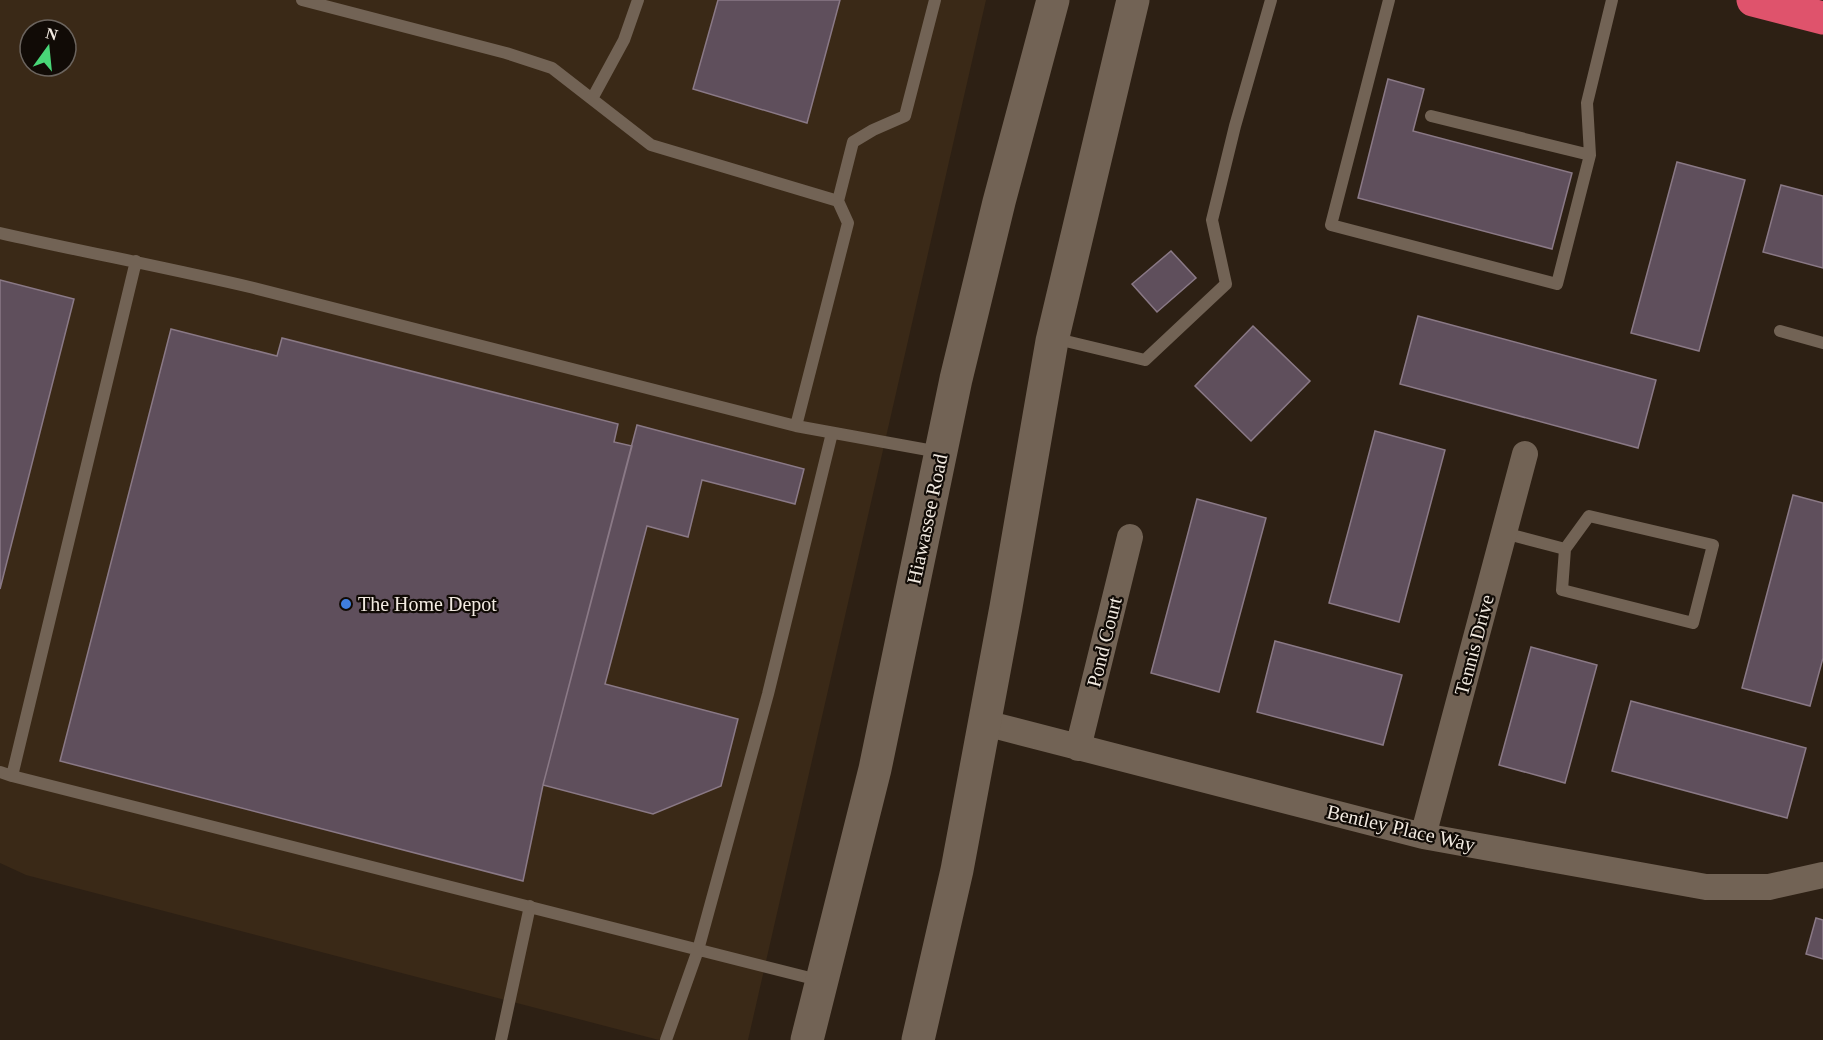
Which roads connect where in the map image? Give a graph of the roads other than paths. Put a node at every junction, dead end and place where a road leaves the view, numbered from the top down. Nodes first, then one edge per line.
1 (302, 0) edge
2 (638, 0) edge
3 (935, 0) edge
4 (1053, 0) edge
5 (1133, 0) edge
6 (1271, 0) edge
7 (1389, 0) edge
8 (1612, 0) edge
9 (1753, 0) edge
10 (1823, 18) edge
11 (592, 97) junction
12 (1431, 116) dead end
13 (1590, 155) junction
14 (838, 201) junction
15 (0, 233) edge
16 (136, 261) junction
17 (1780, 332) dead end
18 (1053, 338) junction
19 (1823, 343) edge
20 (796, 426) junction
21 (832, 433) junction
22 (941, 452) junction
23 (1525, 454) dead end
24 (1504, 533) junction
25 (1130, 537) dead end
26 (1565, 549) junction
27 (985, 723) junction
28 (1077, 748) junction
29 (6, 774) edge
30 (1423, 836) junction
31 (1823, 875) edge
32 (530, 906) junction
33 (698, 950) junction
34 (822, 981) junction
35 (501, 1040) edge
36 (666, 1040) edge
37 (807, 1040) edge
38 (918, 1040) edge

1 - 11 lane
2 - 11 lane
3 - 14 lane
4 - 22 main road, Hiawassee Road
5 - 18 main road
6 - 18 lane
7 - 13 lane
8 - 13 lane
9 - 10 highway
11 - 14 lane
12 - 13 lane
14 - 20 lane
15 - 16 lane
16 - 20 lane
16 - 29 lane
17 - 19 lane
18 - 27 main road
20 - 21 lane
21 - 22 lane
21 - 33 lane
22 - 34 main road, Hiawassee Road
23 - 24 street, Tennis Drive
24 - 26 lane
24 - 30 street, Tennis Drive
25 - 28 street, Pond Court
26 - 26 lane
27 - 28 street, Bentley Place Way
27 - 38 main road
28 - 30 street, Bentley Place Way
29 - 32 lane
30 - 31 street, Bentley Place Way
32 - 33 lane
32 - 35 lane
33 - 34 lane
33 - 36 lane
34 - 37 main road, Hiawassee Road

